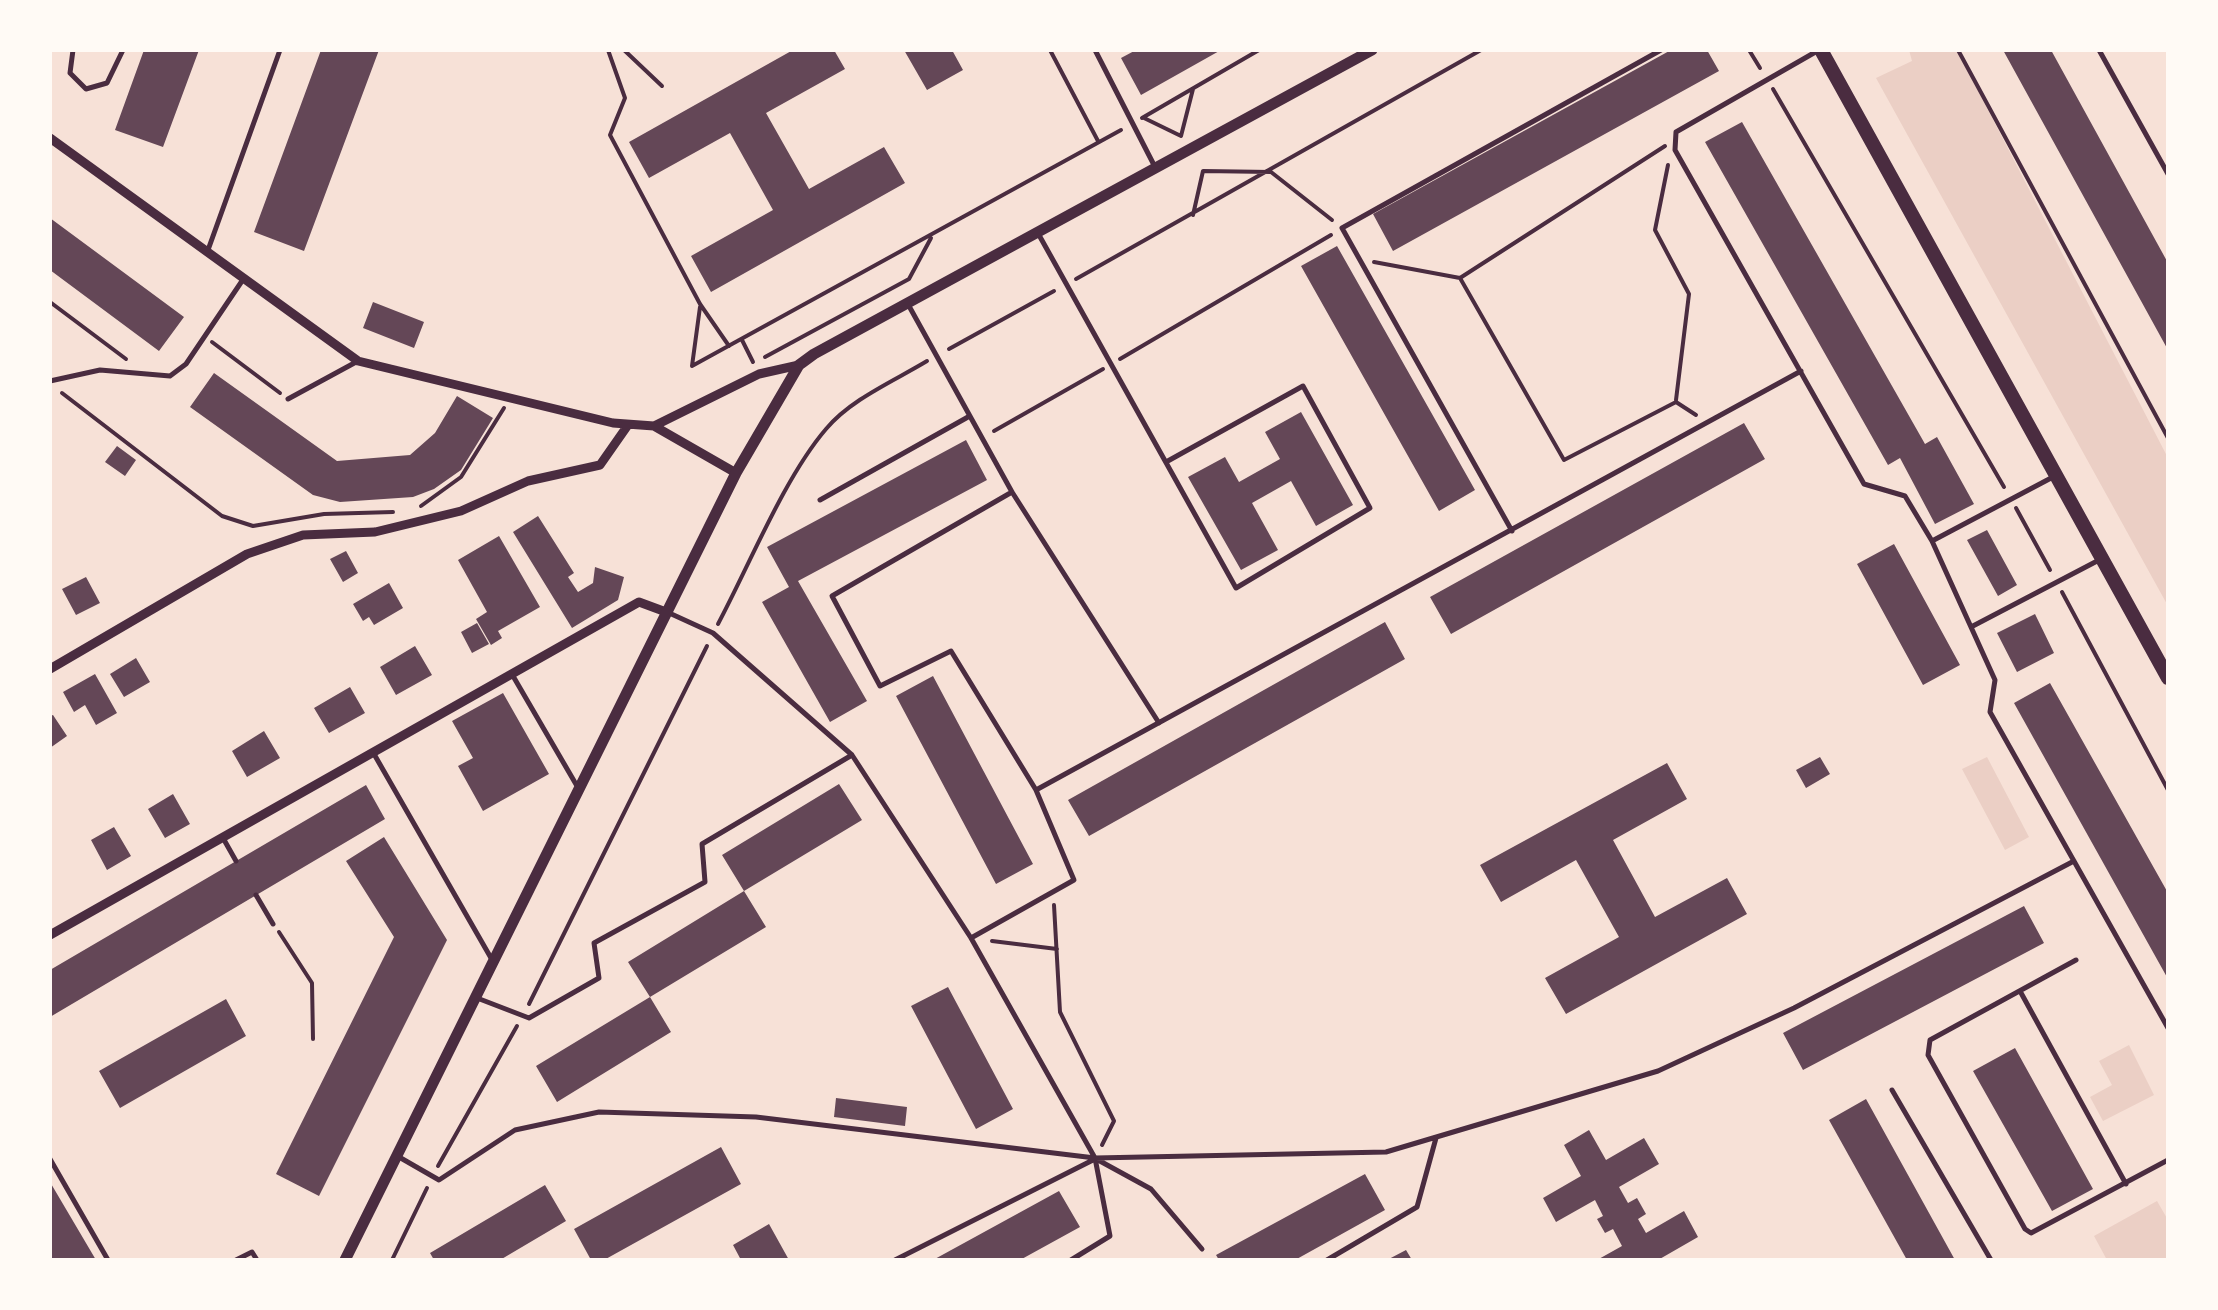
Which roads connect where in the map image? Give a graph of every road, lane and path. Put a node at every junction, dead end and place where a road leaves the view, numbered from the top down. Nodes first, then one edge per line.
1 (73, 50) edge
2 (123, 50) edge
3 (280, 50) edge
4 (608, 50) edge
5 (624, 50) edge
6 (1050, 50) edge
7 (1095, 50) edge
8 (1259, 50) edge
9 (1372, 50) edge
10 (1660, 50) edge
11 (1749, 50) edge
12 (1820, 50) edge
13 (1958, 50) edge
14 (2099, 50) edge
15 (1768, 81) junction
16 (662, 86) dead end
17 (1192, 89) junction
18 (1143, 118) junction
19 (1133, 124) junction
20 (50, 138) edge
21 (1098, 141) junction
22 (1673, 141) junction
23 (1156, 168) junction
24 (2168, 174) edge
25 (1193, 215) dead end
26 (1342, 228) junction
27 (1038, 232) junction
28 (933, 235) junction
29 (206, 252) junction
30 (1360, 259) junction
31 (244, 278) junction
32 (1460, 278) junction
33 (50, 302) edge
34 (907, 303) junction
35 (700, 304) junction
36 (204, 336) junction
37 (741, 340) junction
38 (730, 346) junction
39 (358, 362) junction
40 (1112, 364) junction
41 (799, 365) junction
42 (1801, 371) junction
43 (146, 374) junction
44 (50, 382) edge
45 (288, 399) joint
46 (1676, 402) junction
47 (505, 407) dead end
48 (968, 417) junction
49 (1708, 423) junction
50 (628, 425) junction
51 (654, 426) junction
52 (982, 438) junction
53 (2168, 438) edge
54 (1166, 462) junction
55 (736, 473) junction
56 (2056, 476) junction
57 (1012, 492) junction
58 (820, 500) dead end
59 (2012, 500) junction
60 (414, 511) dead end
61 (396, 512) dead end
62 (1512, 531) junction
63 (1932, 541) junction
64 (2102, 558) junction
65 (2057, 583) junction
66 (666, 612) junction
67 (1971, 627) junction
68 (50, 669) edge
69 (512, 676) junction
70 (2168, 678) edge
71 (1159, 723) junction
72 (374, 754) junction
73 (852, 755) junction
74 (578, 788) junction
75 (1036, 790) junction
76 (2168, 790) edge
77 (223, 838) junction
78 (236, 861) dead end
79 (2074, 861) junction
80 (1054, 891) junction
81 (256, 895) dead end
82 (274, 924) joint
83 (50, 935) edge
84 (971, 938) junction
85 (1057, 949) junction
86 (492, 960) junction
87 (2076, 960) dead end
88 (2020, 991) junction
89 (474, 997) junction
90 (2168, 1028) edge
91 (313, 1040) dead end
92 (1892, 1090) dead end
93 (1436, 1137) junction
94 (396, 1156) junction
95 (50, 1158) edge
96 (1096, 1158) junction
97 (2168, 1160) edge
98 (2126, 1184) junction
99 (1202, 1250) dead end
100 (108, 1260) edge
101 (236, 1260) edge
102 (257, 1260) edge
103 (344, 1260) edge
104 (896, 1260) edge
105 (1071, 1260) edge
106 (1327, 1260) edge
107 (1991, 1260) edge

1 - 2 lane
3 - 29 lane
4 - 35 path
5 - 16 path
6 - 21 path
7 - 19 lane
8 - 17 path
9 - 23 street
10 - 26 lane
11 - 15 path
12 - 15 lane
12 - 56 main road
13 - 53 path
14 - 24 lane
15 - 22 lane
15 - 59 path
17 - 18 path
17 - 18 path
18 - 19 path
19 - 21 path
19 - 23 lane
20 - 29 street
21 - 28 path
22 - 32 path
22 - 42 lane
22 - 46 path
23 - 27 street
25 - 26 path
26 - 30 lane
26 - 40 path
27 - 34 street
27 - 40 lane
28 - 37 path
28 - 37 path
29 - 31 street
30 - 32 path
30 - 62 lane
31 - 36 lane
31 - 39 street
32 - 46 path
33 - 43 path
34 - 41 street
34 - 48 lane
35 - 38 path
35 - 38 path
36 - 43 lane
36 - 45 path
37 - 38 path
39 - 45 lane
39 - 50 street
40 - 52 path
40 - 54 lane
41 - 51 street
41 - 55 street
42 - 49 lane
42 - 63 lane
43 - 44 lane
44 - 61 path
46 - 49 path
47 - 60 path
48 - 52 lane
48 - 58 lane
49 - 62 lane
50 - 51 street
50 - 68 street
51 - 55 street
52 - 57 lane
54 - 54 lane
55 - 66 street
56 - 59 lane
56 - 64 main road
57 - 71 lane
57 - 75 lane
59 - 63 lane
59 - 65 path
62 - 71 lane
63 - 67 lane
64 - 65 lane
64 - 70 main road
65 - 67 lane
65 - 76 path
66 - 69 street
66 - 73 lane
66 - 74 street
67 - 79 lane
69 - 72 street
69 - 74 lane
71 - 75 lane
72 - 77 street
72 - 86 lane
73 - 84 lane
73 - 89 lane
74 - 86 street
75 - 80 lane
77 - 78 lane
77 - 83 street
79 - 90 lane
79 - 93 lane
80 - 84 lane
80 - 85 path
81 - 82 lane
82 - 91 path
84 - 85 path
84 - 96 lane
85 - 96 path
86 - 89 street
87 - 88 lane
88 - 98 lane
88 - 98 lane
89 - 94 street
92 - 107 lane
93 - 96 lane
93 - 106 lane
94 - 96 lane
94 - 103 street
95 - 100 lane
96 - 99 lane
96 - 104 lane
96 - 105 lane
97 - 98 lane
101 - 102 lane

